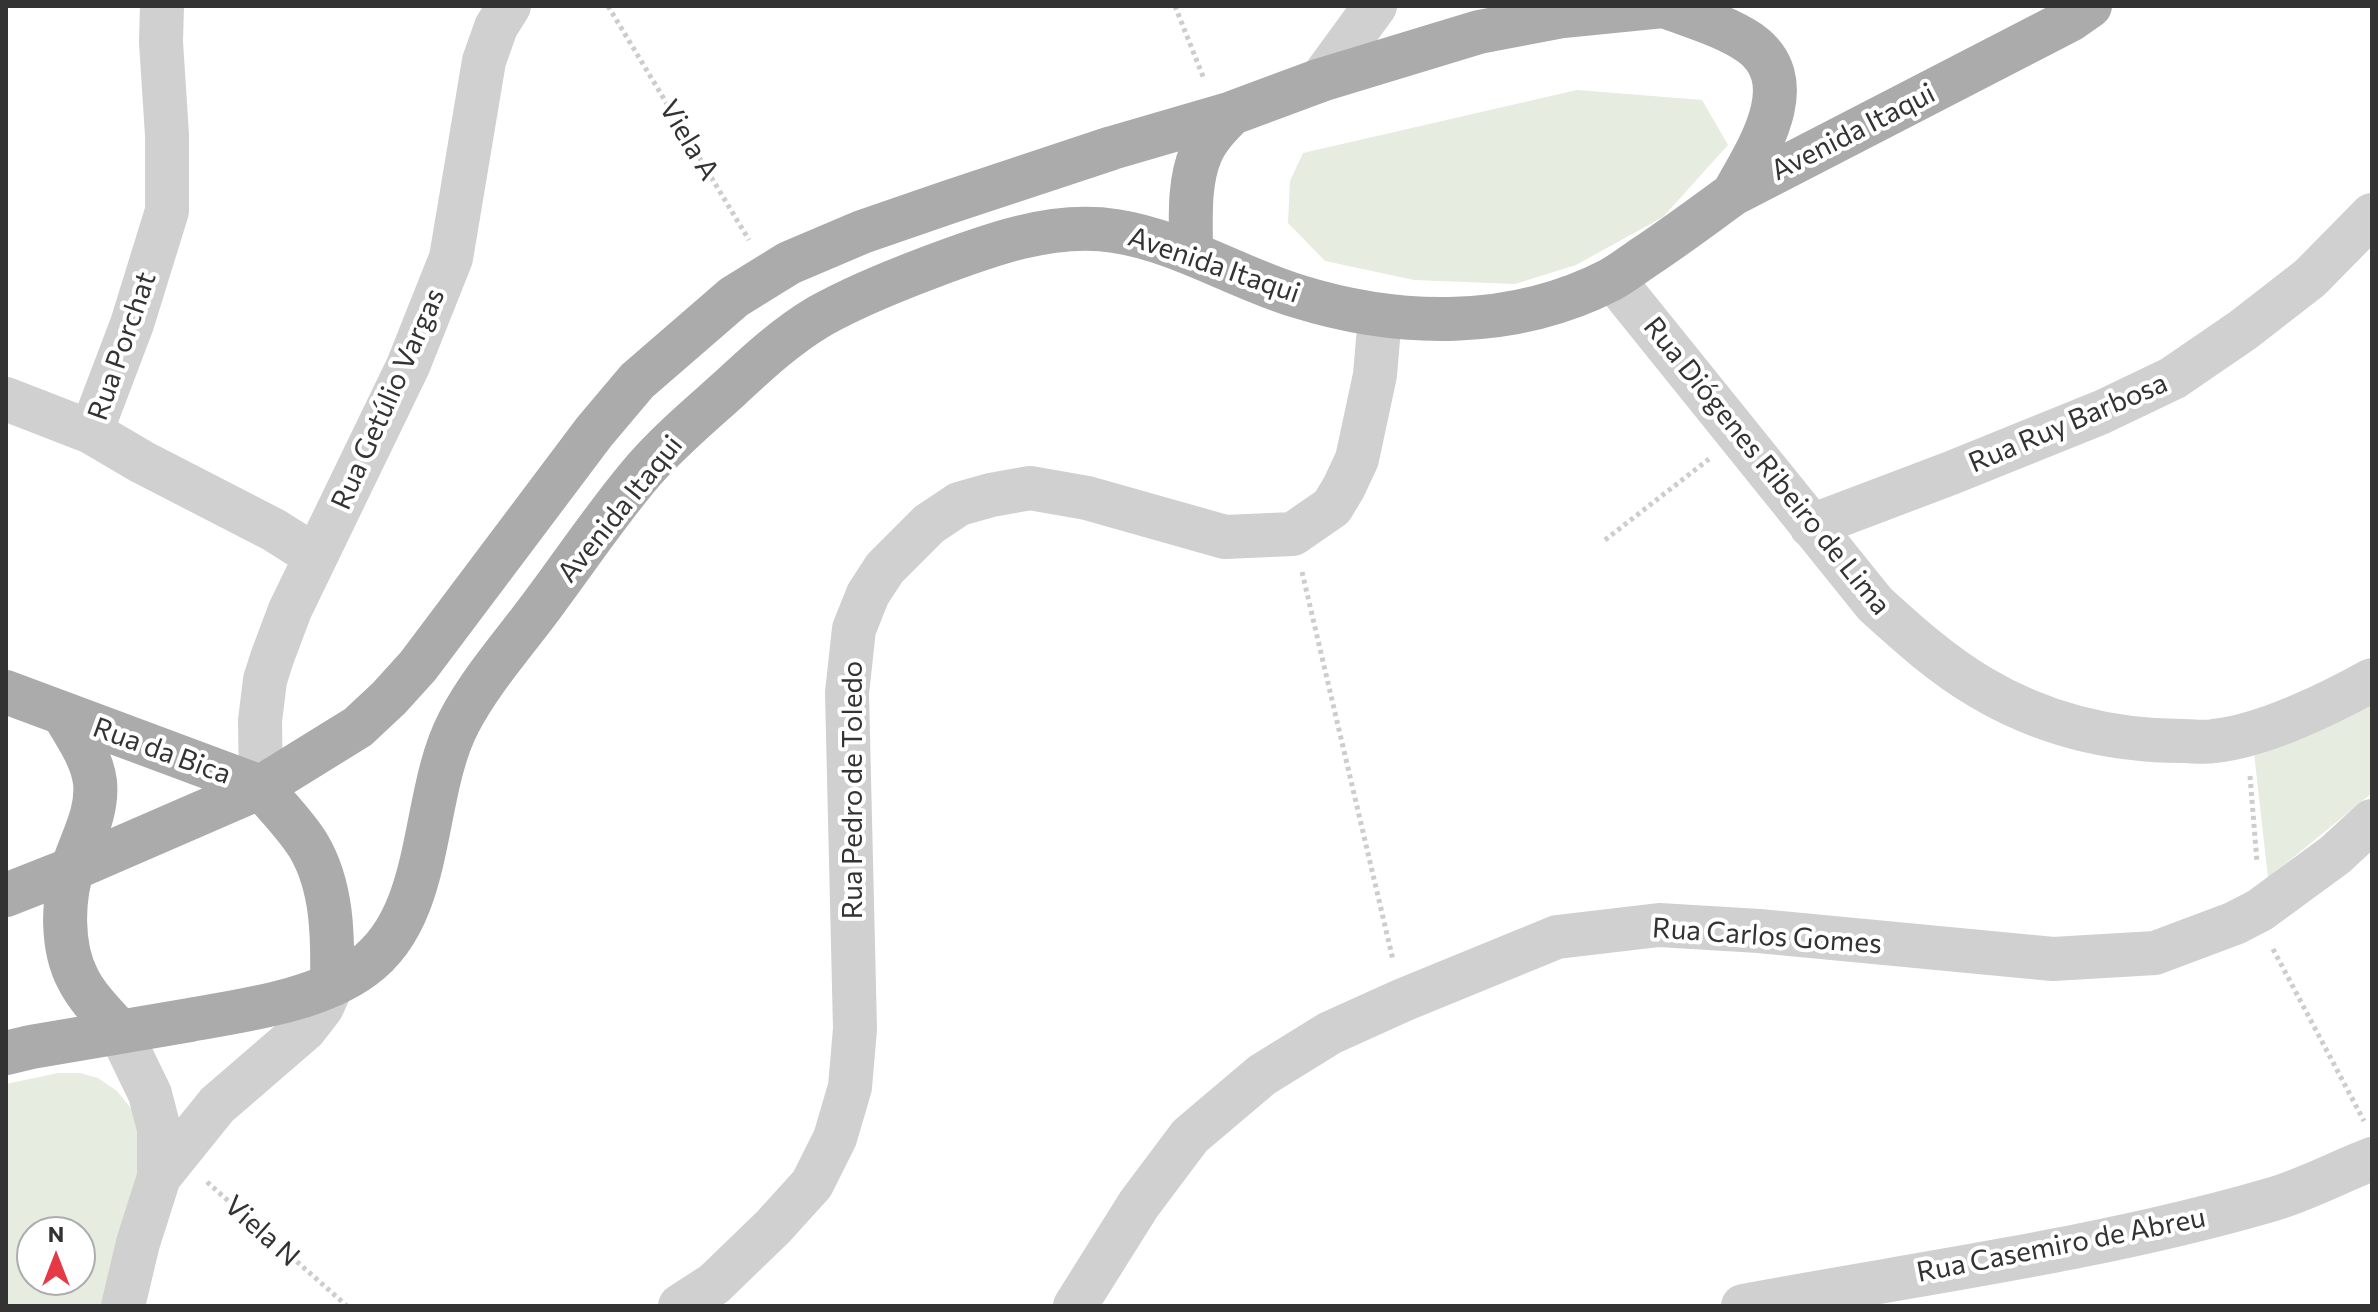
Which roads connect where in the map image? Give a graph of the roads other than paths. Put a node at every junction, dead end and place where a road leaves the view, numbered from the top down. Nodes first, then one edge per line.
1 (162, 6) edge
2 (509, 6) edge
3 (1375, 6) edge
4 (1517, 6) edge
5 (1664, 6) edge
6 (2090, 6) edge
7 (1563, 16) junction
8 (1321, 80) junction
9 (1225, 115) junction
10 (1733, 194) junction
11 (2372, 215) edge
12 (1191, 253) junction
13 (1613, 279) junction
14 (1380, 316) junction
15 (6, 399) edge
16 (91, 432) junction
17 (1811, 526) junction
18 (315, 556) junction
19 (2372, 680) edge
20 (6, 692) edge
21 (64, 715) junction
22 (261, 787) junction
23 (2372, 821) edge
24 (72, 869) junction
25 (6, 895) edge
26 (332, 985) junction
27 (120, 1032) junction
28 (6, 1053) edge
29 (2372, 1159) edge
30 (168, 1166) junction
31 (123, 1306) edge
32 (680, 1306) edge
33 (1075, 1306) edge
34 (1743, 1306) edge

1 - 16 street, Rua Porchat
2 - 18 street, Rua Getúlio Vargas
3 - 8 street
4 - 7 street
5 - 7 main road
5 - 10 main road
6 - 10 main road, Avenida Itaqui
7 - 8 main road
8 - 9 main road
9 - 12 main road
9 - 22 main road
10 - 13 main road, Avenida Itaqui
11 - 17 street, Rua Ruy Barbosa
12 - 14 main road, Avenida Itaqui
12 - 26 main road, Avenida Itaqui
13 - 14 main road, Avenida Itaqui
13 - 17 street, Rua Diógenes Ribeiro de Lima
14 - 32 street, Rua Pedro de Toledo
15 - 16 street
16 - 18 street, Rua Porchat
17 - 19 street, Rua Diógenes Ribeiro de Lima
18 - 22 street, Rua Getúlio Vargas
20 - 21 main road, Rua da Bica
21 - 22 main road, Rua da Bica
21 - 24 main road, Rua da Bica
22 - 24 main road
22 - 26 main road
23 - 33 street, Rua Carlos Gomes
24 - 25 main road
24 - 27 main road
26 - 27 main road
26 - 30 street
27 - 28 main road
27 - 30 street
29 - 34 street, Rua Casemiro de Abreu
30 - 31 street

